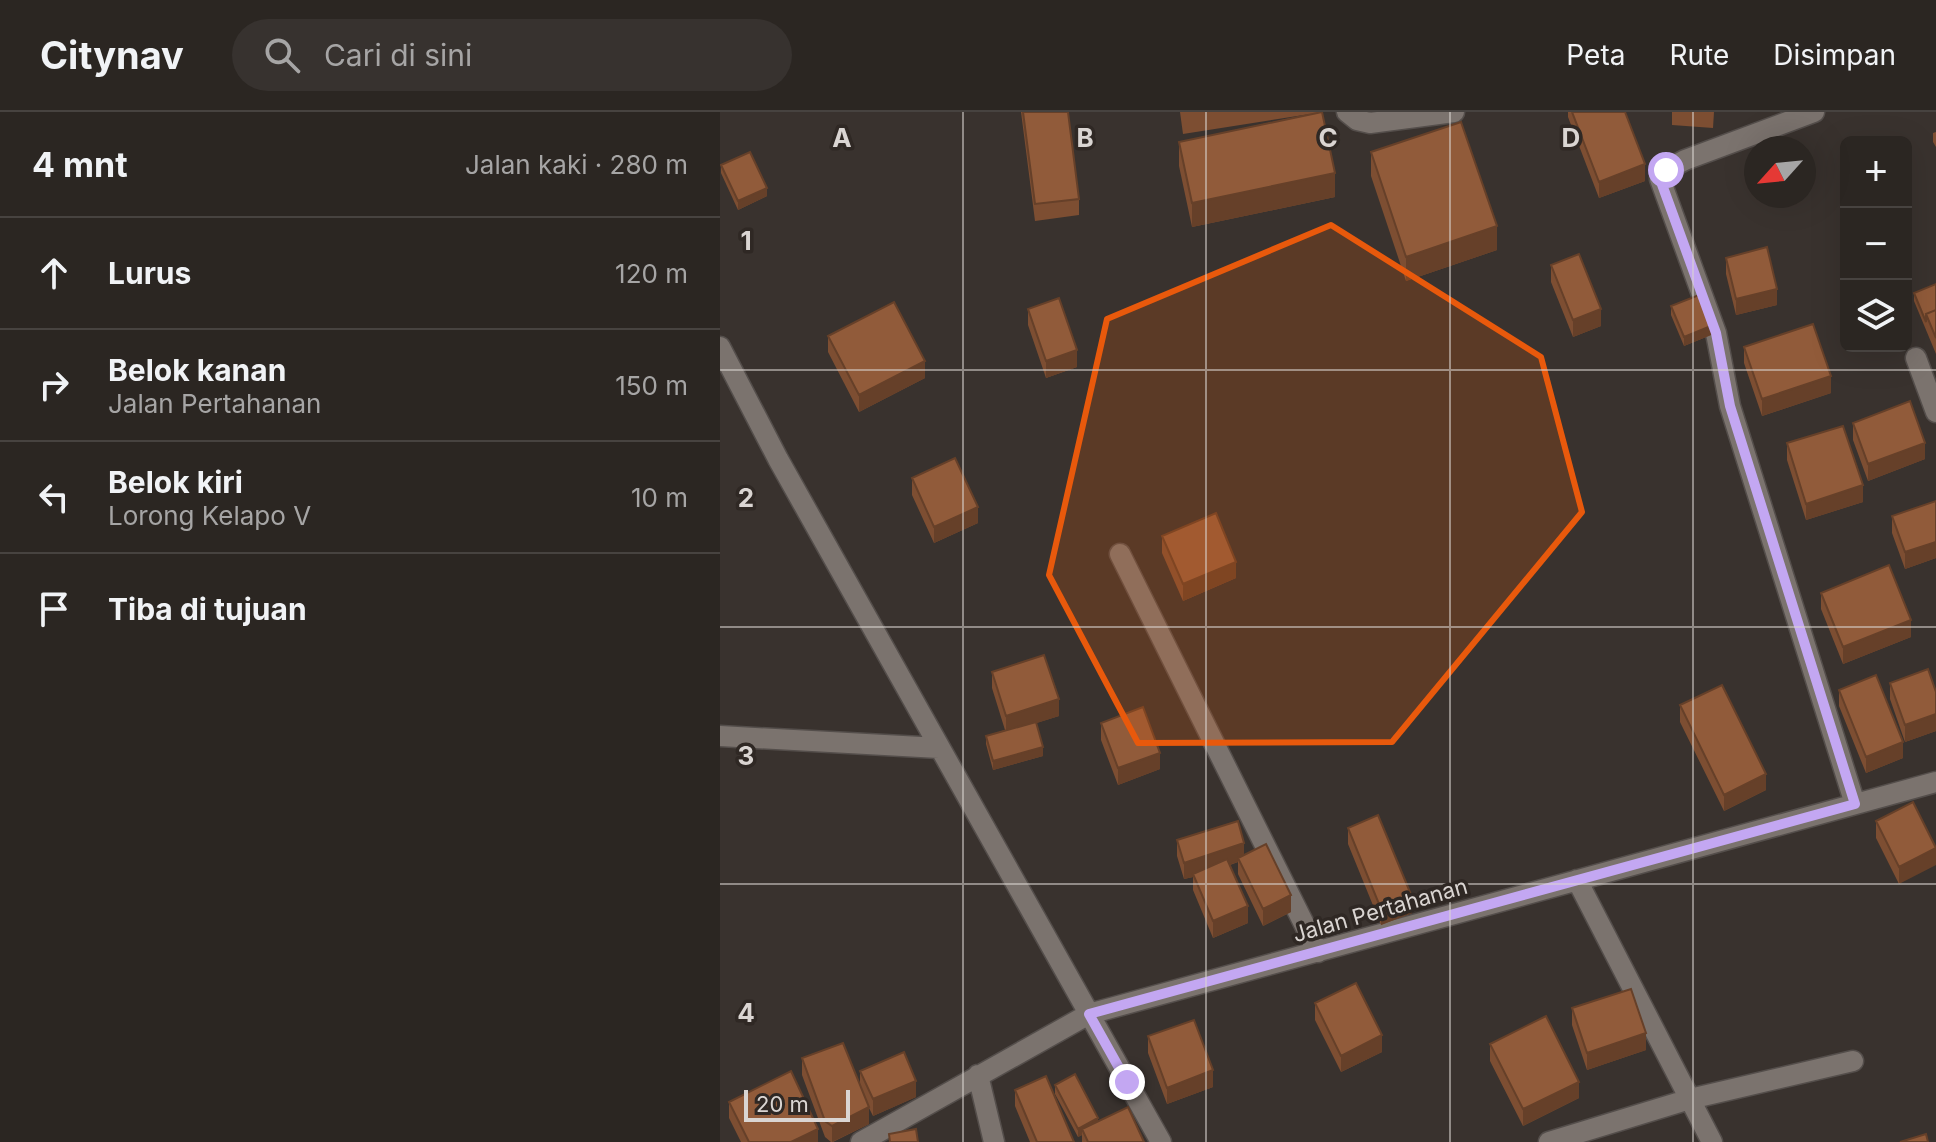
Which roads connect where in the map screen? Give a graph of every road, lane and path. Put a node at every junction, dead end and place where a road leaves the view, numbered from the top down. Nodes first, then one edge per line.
1 (1347, 112) edge
2 (1454, 112) edge
3 (1814, 112) edge
4 (720, 347) edge
5 (1916, 358) dead end
6 (1936, 412) edge
7 (1120, 554) dead end
8 (720, 736) edge
9 (939, 748) junction
10 (1936, 782) edge
11 (1855, 804) junction
12 (1577, 880) junction
13 (1318, 952) junction
14 (1089, 1014) junction
15 (1853, 1061) dead end
16 (978, 1075) junction
17 (1690, 1099) junction
18 (861, 1142) edge
19 (994, 1142) edge
20 (1161, 1142) edge
21 (1549, 1142) edge
22 (1712, 1142) edge

1 - 2 street
3 - 11 street
4 - 9 street
5 - 6 street
7 - 13 street
8 - 9 street
9 - 14 street
10 - 11 street, Jalan Pertahanan
11 - 12 street, Jalan Pertahanan
12 - 13 street, Jalan Pertahanan
12 - 17 street
13 - 14 street, Jalan Pertahanan
14 - 16 street, Jalan Pertahanan
14 - 20 street
15 - 17 street
16 - 18 street, Jalan Pertahanan
16 - 19 street
17 - 21 street
17 - 22 street

